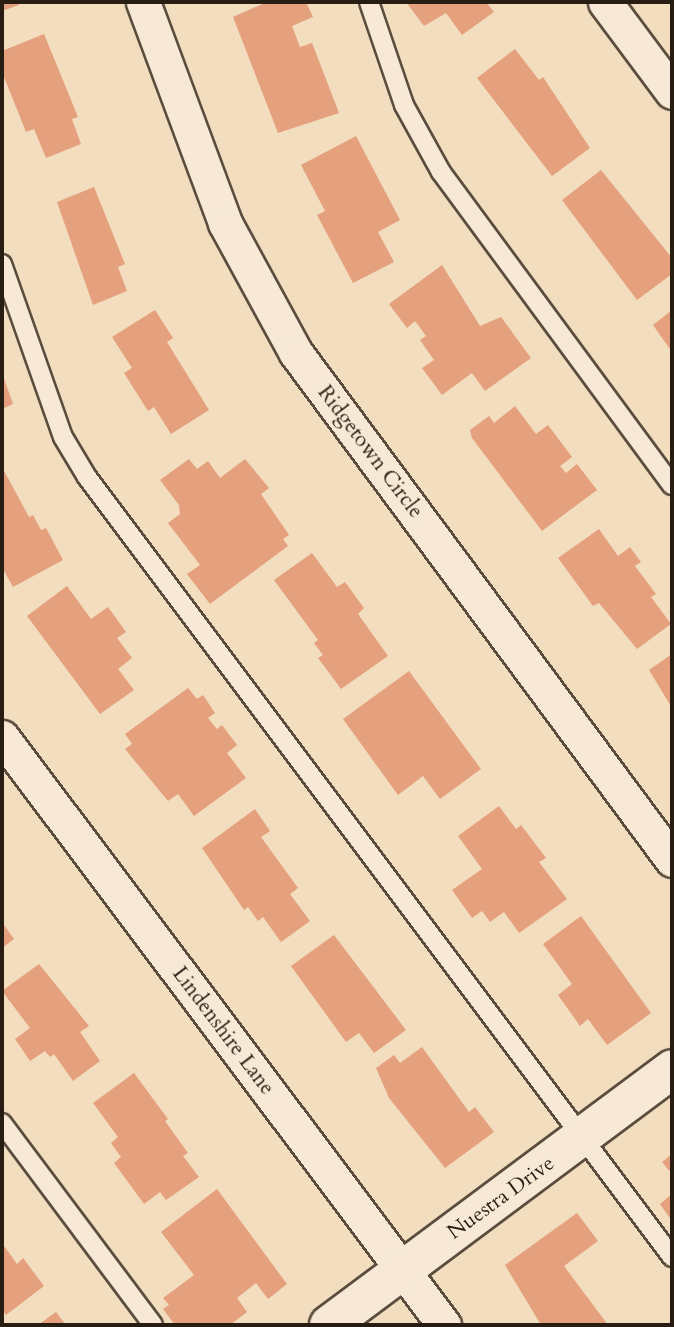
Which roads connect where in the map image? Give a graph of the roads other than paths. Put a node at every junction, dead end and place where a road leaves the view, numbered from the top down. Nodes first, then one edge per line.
1 (143, 2) edge
2 (369, 2) edge
3 (605, 2) edge
4 (672, 92) edge
5 (2, 264) edge
6 (672, 485) edge
7 (2, 737) edge
8 (672, 860) edge
9 (672, 1069) edge
10 (2, 1123) edge
11 (582, 1138) junction
12 (672, 1257) edge
13 (402, 1270) junction
14 (153, 1325) edge
15 (329, 1325) edge
16 (444, 1325) edge

1 - 8 street, Ridgetown Circle
2 - 6 lane
3 - 4 street
5 - 11 lane
7 - 13 street, Lindenshire Lane
9 - 11 street, Nuestra Drive
10 - 14 lane
11 - 12 lane
11 - 13 street, Nuestra Drive
13 - 15 street, Nuestra Drive
13 - 16 street, Lindenshire Lane

